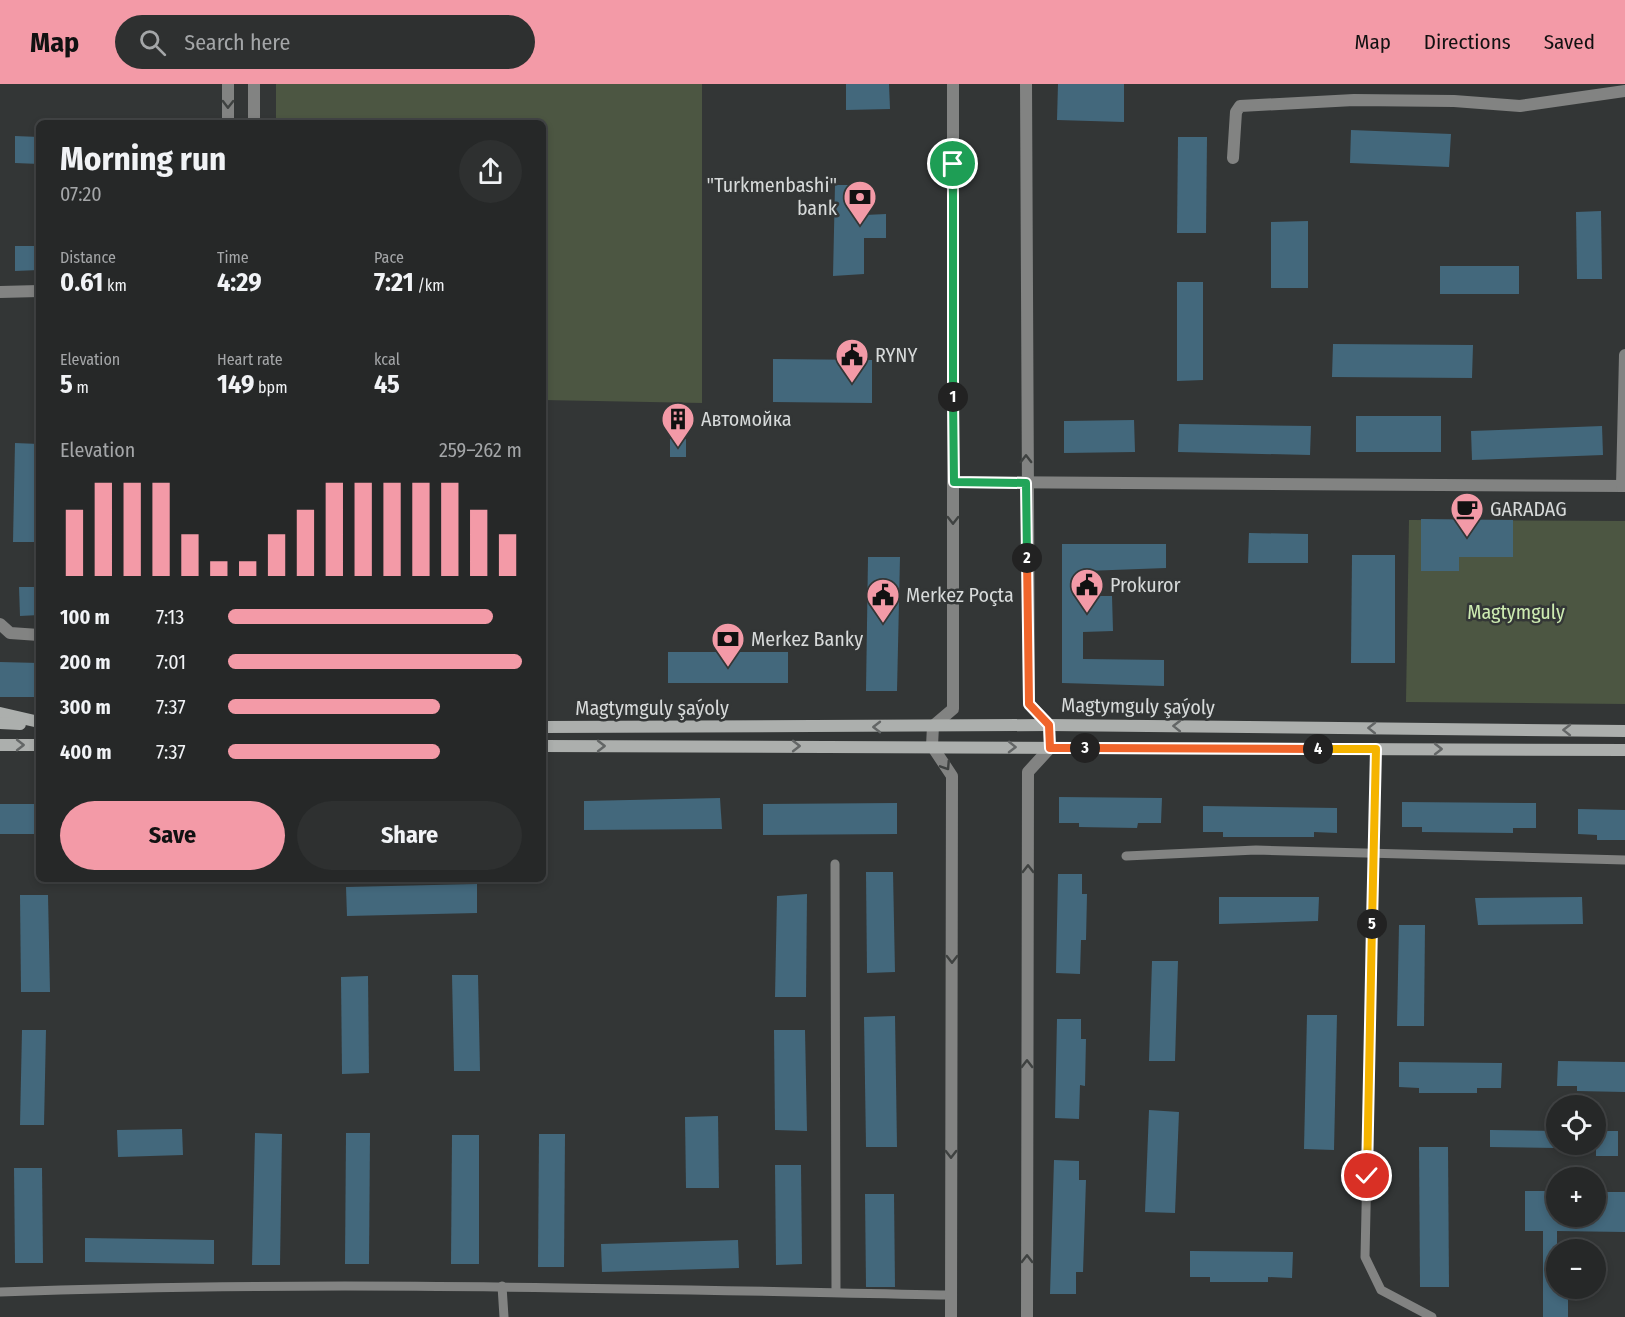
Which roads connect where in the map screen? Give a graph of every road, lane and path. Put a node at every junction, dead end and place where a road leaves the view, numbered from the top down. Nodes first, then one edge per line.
1 (228, 84) edge
2 (254, 84) edge
3 (953, 84) edge
4 (1026, 84) edge
5 (1625, 91) edge
6 (228, 120) edge
7 (254, 120) edge
8 (1233, 158) dead end
9 (36, 291) edge
10 (0, 292) edge
11 (1625, 355) edge
12 (954, 482) junction
13 (1026, 483) junction
14 (1624, 486) edge
15 (0, 624) edge
16 (36, 635) edge
17 (0, 714) edge
18 (36, 722) edge
19 (0, 723) edge
20 (36, 723) edge
21 (1049, 725) junction
22 (933, 726) junction
23 (546, 728) edge
24 (1625, 731) edge
25 (0, 745) edge
26 (36, 745) edge
27 (546, 746) edge
28 (933, 746) junction
29 (1050, 748) junction
30 (1376, 749) junction
31 (1625, 750) edge
32 (1374, 852) junction
33 (1126, 856) dead end
34 (1625, 860) edge
35 (835, 864) dead end
36 (502, 1286) junction
37 (0, 1292) edge
38 (836, 1293) junction
39 (951, 1295) junction
40 (504, 1317) edge
41 (951, 1317) edge
42 (1027, 1317) edge
43 (1432, 1317) edge

1 -> 6 street
2 - 7 street
3 - 12 street
13 -> 4 street
5 - 8 street
9 - 10 street
11 - 14 street
12 - 13 street
12 -> 22 street
13 - 14 street
13 - 21 street
15 - 16 street
17 - 18 street
19 - 20 street
21 - 22 street, Magtymguly şaýoly
24 -> 21 street, Magtymguly şaýoly
21 - 29 street
22 -> 23 street, Magtymguly şaýoly
22 - 28 street
25 -> 26 street
27 -> 28 street, Magtymguly şaýoly
28 -> 29 street, Magtymguly şaýoly
28 -> 39 street
29 - 30 street, Magtymguly şaýoly
42 -> 29 street
30 -> 31 street, Magtymguly şaýoly
30 - 32 lane
32 - 33 lane
32 - 34 lane
32 - 43 lane
35 - 38 lane
36 - 37 lane
36 - 38 lane
36 - 40 lane
38 - 39 lane
39 - 41 street

